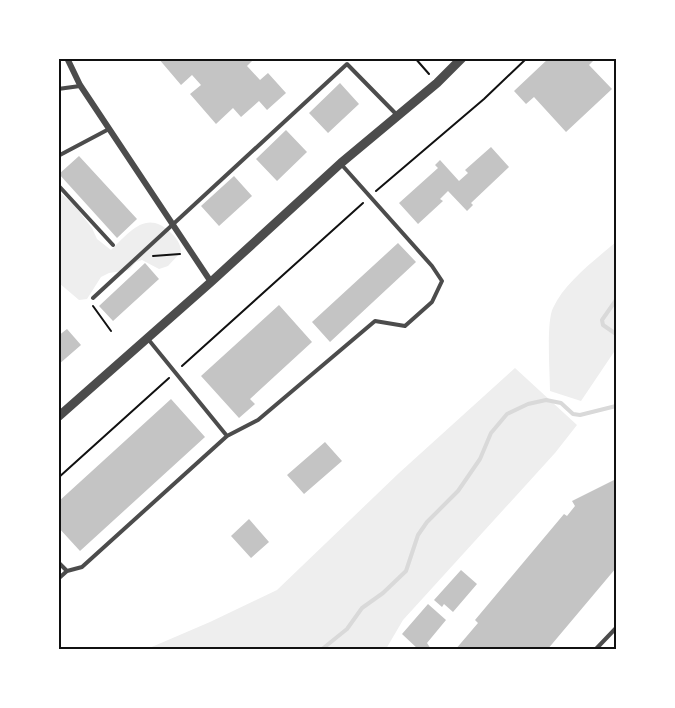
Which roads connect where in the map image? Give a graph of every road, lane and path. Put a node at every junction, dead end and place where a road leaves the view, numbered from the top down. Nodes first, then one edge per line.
1 (67, 58) edge
2 (415, 58) edge
3 (462, 58) edge
4 (527, 58) edge
5 (437, 83) junction
6 (80, 86) junction
7 (58, 89) edge
8 (397, 116) junction
9 (109, 129) junction
10 (58, 156) edge
11 (341, 163) junction
12 (58, 185) edge
13 (371, 196) junction
14 (173, 224) junction
15 (113, 245) dead end
16 (212, 282) junction
17 (93, 298) joint
18 (111, 330) dead end
19 (148, 338) junction
20 (176, 372) junction
21 (58, 417) edge
22 (227, 436) junction
23 (58, 478) edge
24 (58, 562) edge
25 (67, 571) junction
26 (58, 579) edge
27 (616, 628) edge
28 (594, 650) edge

1 - 6 street
2 - 5 path
3 - 5 street
4 - 13 path
5 - 8 street
6 - 7 lane
6 - 9 street
8 - 11 street
8 - 14 lane
9 - 10 lane
9 - 14 street
11 - 13 lane
11 - 16 street
12 - 15 lane
13 - 20 path
13 - 22 lane
14 - 16 street
14 - 17 lane
16 - 19 street
17 - 18 path
19 - 20 lane
19 - 21 street
20 - 22 lane
20 - 23 path
22 - 25 lane
24 - 25 lane
25 - 26 lane
27 - 28 lane

